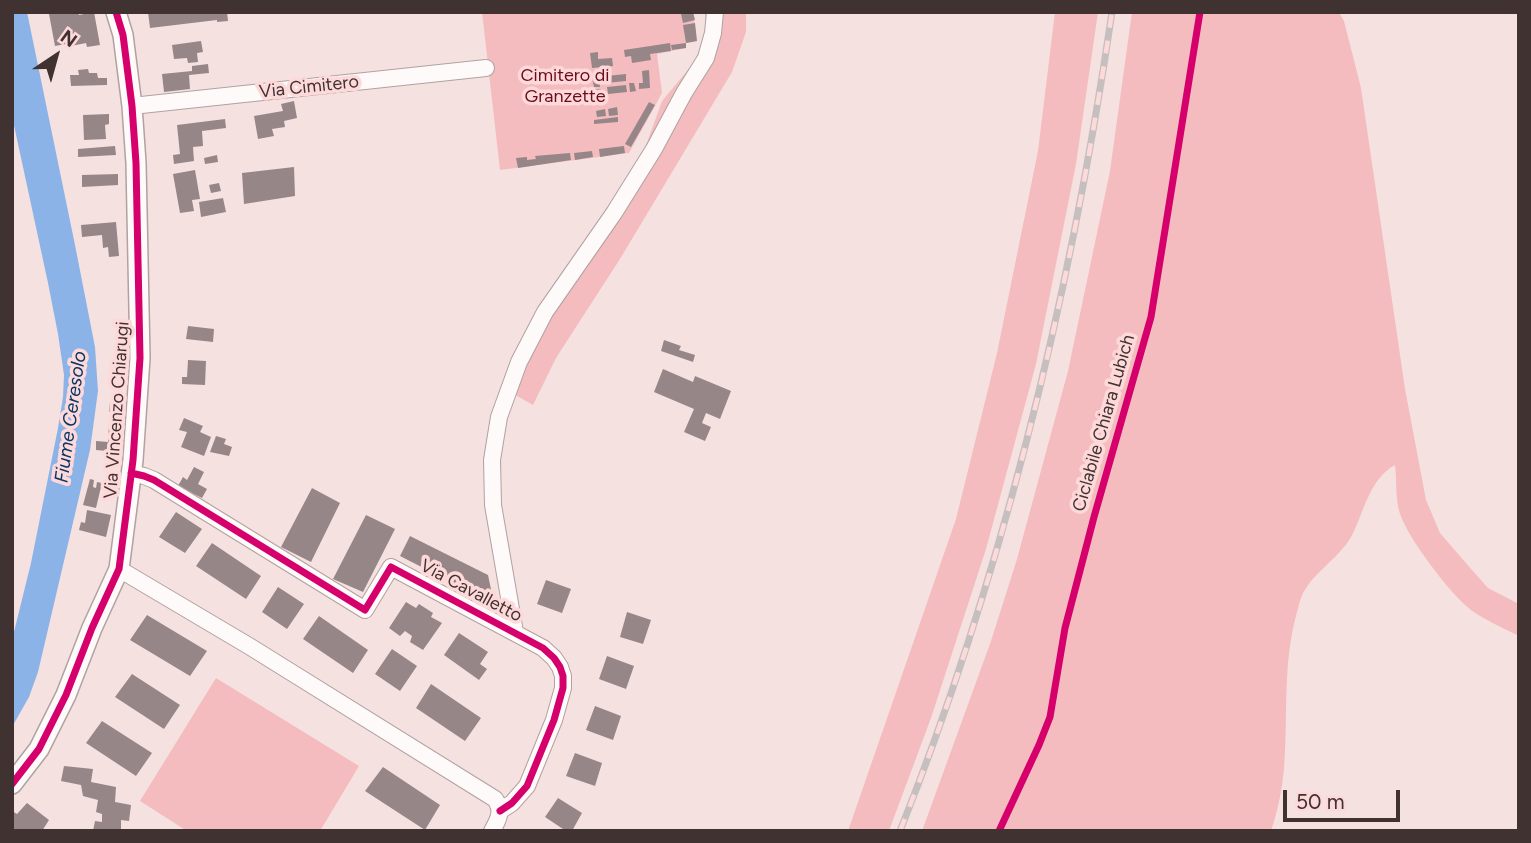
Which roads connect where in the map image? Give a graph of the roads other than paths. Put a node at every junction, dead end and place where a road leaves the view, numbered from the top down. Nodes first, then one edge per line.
1 (116, 12) edge
2 (715, 12) edge
3 (486, 68) dead end
4 (132, 106) junction
5 (131, 473) junction
6 (119, 569) junction
7 (515, 632) junction
8 (12, 784) edge
9 (500, 811) junction
10 (492, 831) edge

1 - 4 street, Via Vincenzo Chiarugi
2 - 7 street, Via Cavalletto
3 - 4 street, Via Cimitero
4 - 5 street, Via Vincenzo Chiarugi
5 - 6 street, Via Vincenzo Chiarugi
5 - 7 street, Via Cavalletto
6 - 8 street, Via Vincenzo Chiarugi
6 - 9 street
7 - 9 street, Via Cavalletto
9 - 10 street

